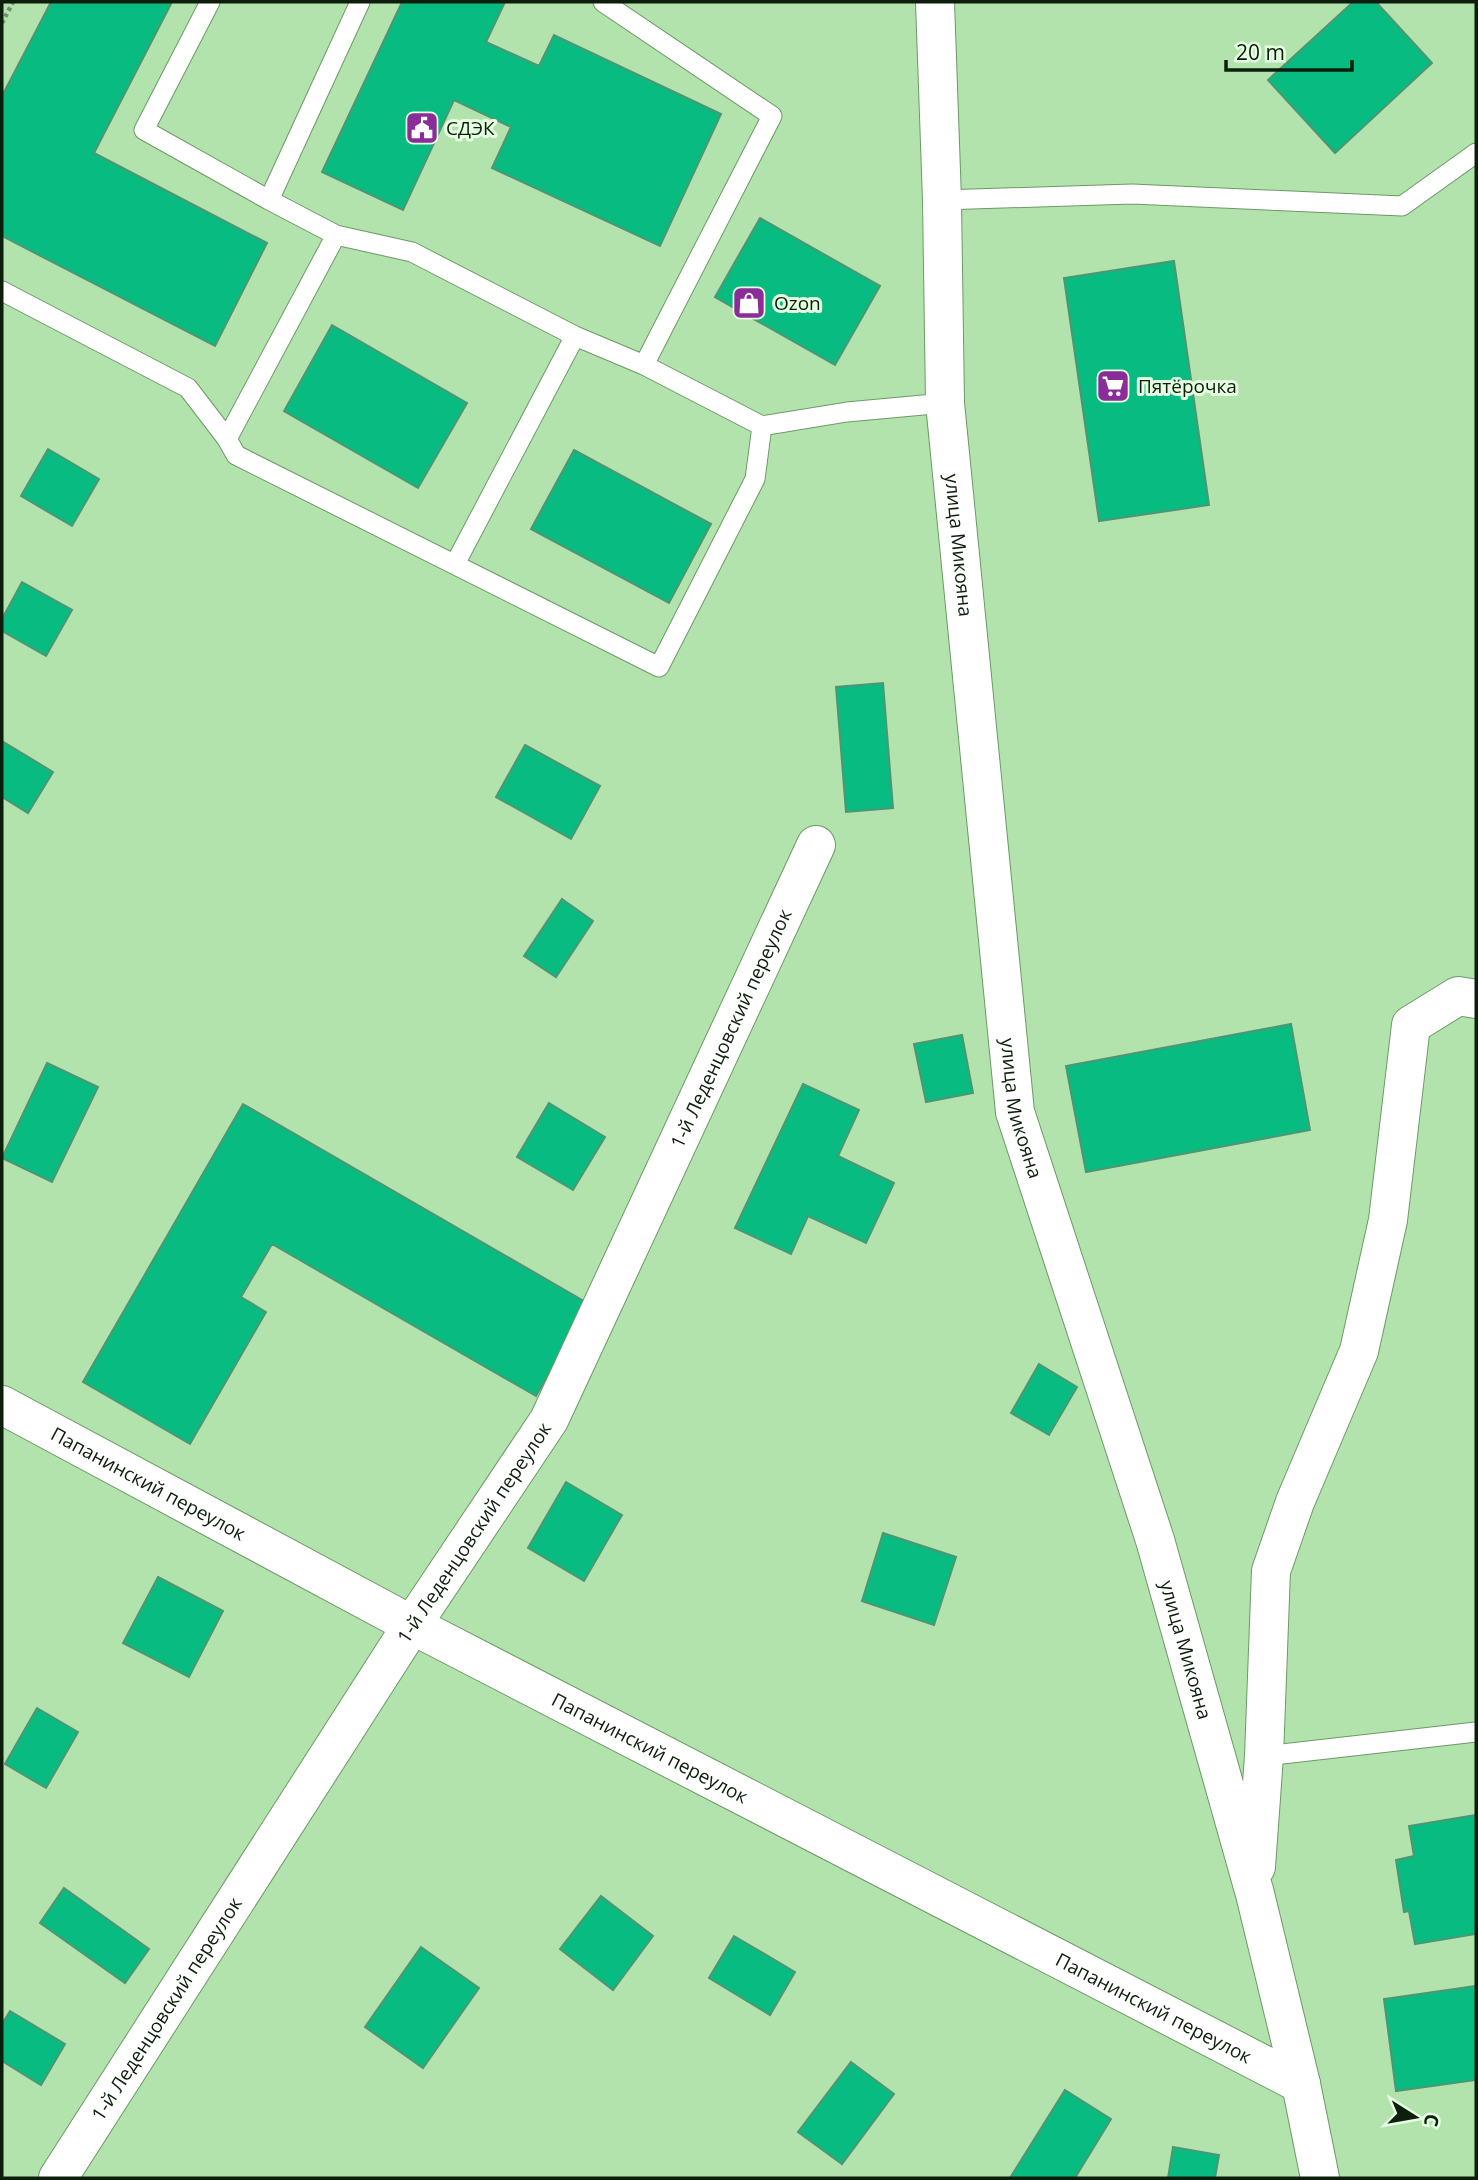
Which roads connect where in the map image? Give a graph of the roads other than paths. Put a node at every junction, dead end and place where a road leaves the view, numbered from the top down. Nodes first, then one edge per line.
1 (210, 2) edge
2 (360, 2) edge
3 (603, 2) edge
4 (935, 2) edge
5 (1476, 153) edge
6 (269, 200) junction
7 (942, 200) junction
8 (336, 235) junction
9 (2, 291) edge
10 (575, 336) junction
11 (643, 365) junction
12 (945, 403) junction
13 (762, 426) junction
14 (227, 439) junction
15 (455, 564) junction
16 (816, 845) dead end
17 (1476, 999) edge
18 (2, 1405) edge
19 (412, 1625) junction
20 (1476, 1732) edge
21 (1264, 1756) junction
22 (1255, 1894) junction
23 (1301, 2084) junction
24 (58, 2178) edge
25 (1321, 2178) edge

1 - 6 lane
2 - 6 lane
3 - 11 lane
4 - 7 street, улица Микояна
5 - 7 lane
6 - 8 lane
7 - 12 street, улица Микояна
8 - 10 lane
8 - 14 lane
9 - 14 lane
10 - 11 lane
10 - 15 lane
11 - 13 lane
12 - 13 lane
12 - 22 street, улица Микояна
13 - 15 lane
14 - 15 lane
16 - 19 street, 1-й Леденцовский переулок
17 - 21 street
18 - 19 street, Папанинский переулок
19 - 23 street, Папанинский переулок
19 - 24 street, 1-й Леденцовский переулок
20 - 21 lane
21 - 22 street
22 - 23 street, улица Микояна
23 - 25 street, улица Микояна

